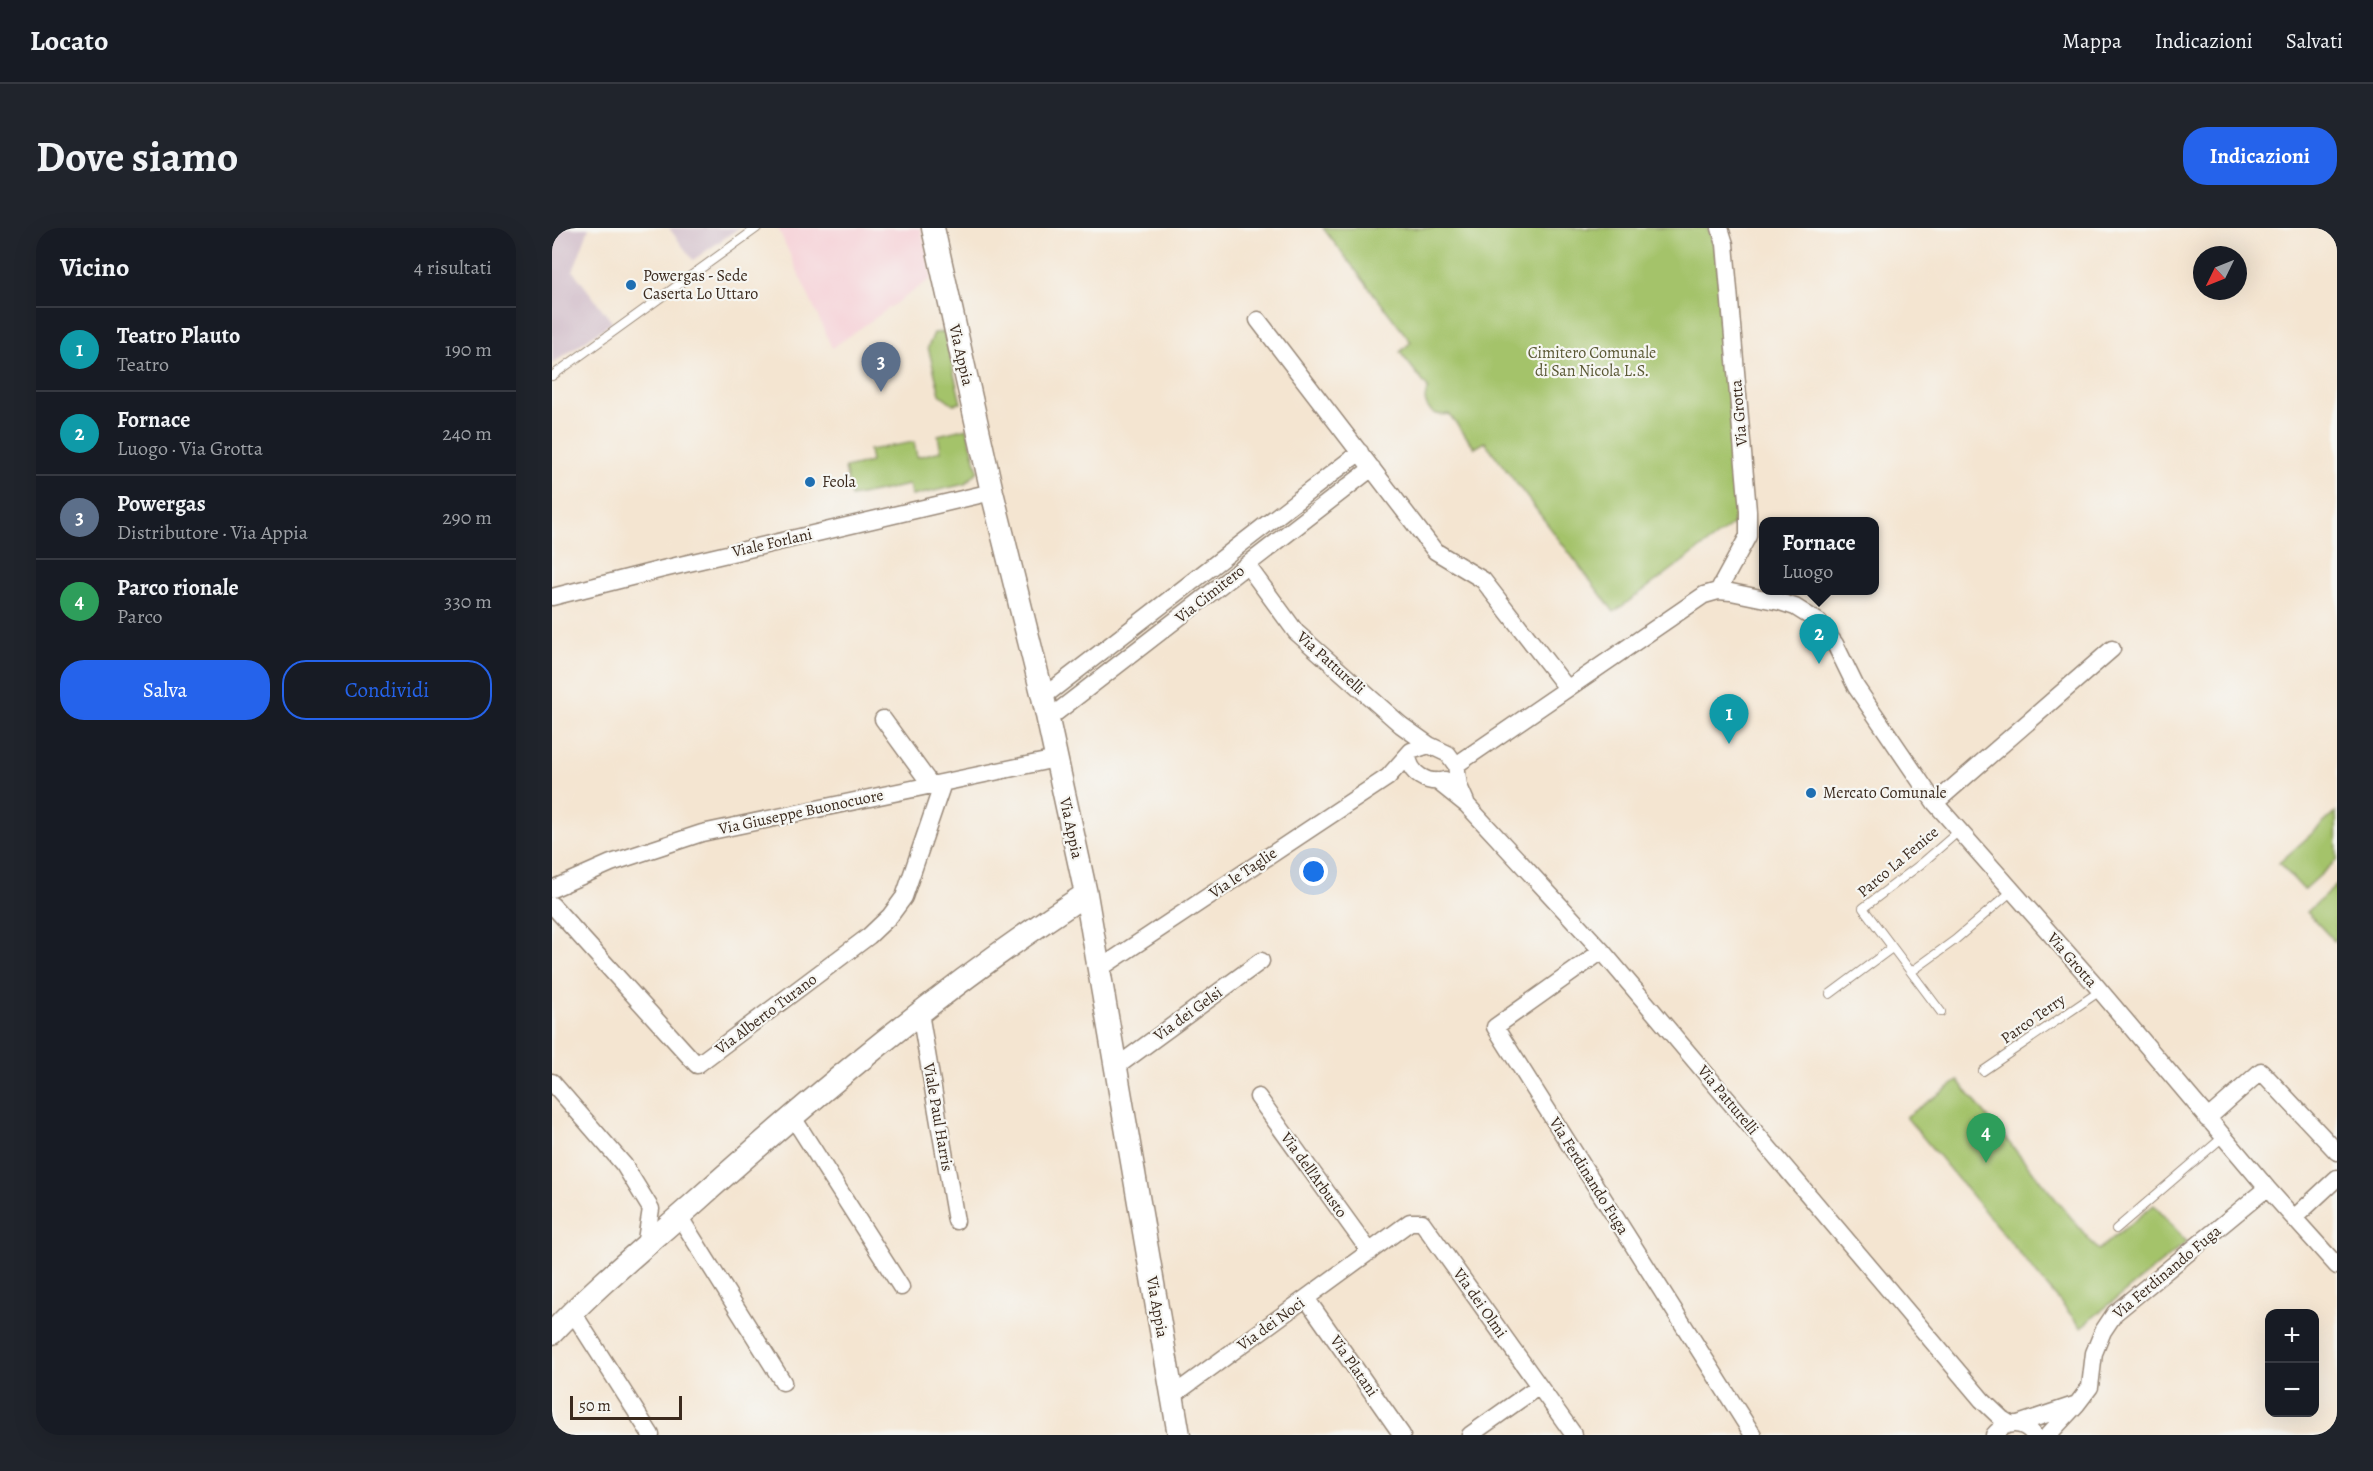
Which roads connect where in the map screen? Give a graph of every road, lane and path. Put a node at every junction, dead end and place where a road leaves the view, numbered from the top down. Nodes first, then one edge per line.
1 (757, 228) edge
2 (933, 228) edge
3 (1720, 228) edge
4 (1258, 320) dead end
5 (552, 376) edge
6 (1360, 452) junction
7 (1372, 468) junction
8 (992, 492) junction
9 (1247, 565) junction
10 (1718, 591) junction
11 (552, 597) edge
12 (2112, 649) dead end
13 (1567, 688) junction
14 (1043, 697) junction
15 (883, 718) dead end
16 (1048, 719) junction
17 (1401, 725) junction
18 (1429, 745) junction
19 (1410, 753) junction
20 (1056, 759) junction
21 (1453, 764) junction
22 (1415, 771) junction
23 (1388, 777) junction
24 (1437, 781) junction
25 (937, 784) junction
26 (1935, 803) junction
27 (1467, 805) junction
28 (1959, 831) junction
29 (552, 889) edge
30 (2012, 891) junction
31 (1086, 894) junction
32 (552, 905) edge
33 (1892, 948) junction
34 (1602, 951) junction
35 (1261, 961) dead end
36 (1099, 969) junction
37 (1911, 972) junction
38 (2100, 991) junction
39 (1830, 993) dead end
40 (1941, 1012) dead end
41 (920, 1013) junction
42 (1116, 1066) junction
43 (1983, 1071) dead end
44 (552, 1082) edge
45 (1258, 1097) dead end
46 (792, 1116) junction
47 (2207, 1119) junction
48 (2223, 1137) junction
49 (2337, 1152) edge
50 (2337, 1178) edge
51 (2267, 1188) junction
52 (679, 1216) junction
53 (2294, 1218) junction
54 (956, 1221) dead end
55 (2116, 1228) dead end
56 (645, 1246) junction
57 (1370, 1252) junction
58 (2337, 1266) edge
59 (901, 1287) dead end
60 (1306, 1298) junction
61 (572, 1311) junction
62 (552, 1326) edge
63 (552, 1333) edge
64 (783, 1382) dead end
65 (1539, 1386) junction
66 (1172, 1396) junction
67 (1982, 1400) junction
68 (2077, 1404) junction
69 (2014, 1424) junction
70 (1995, 1434) edge
71 (651, 1435) edge
72 (1179, 1435) edge
73 (1402, 1435) edge
74 (1470, 1435) edge
75 (1574, 1435) edge
76 (1753, 1435) edge
77 (2034, 1435) edge
78 (2048, 1435) edge

1 - 5 lane
2 - 8 street, Via Appia
3 - 10 street, Via Grotta
4 - 6 street
6 - 7 street
6 - 14 street, Via Cimitero
7 - 9 street, Via Cimitero
7 - 13 street
8 - 11 street, Viale Forlani
8 - 14 street, Via Appia
9 - 16 street, Via Cimitero
9 - 17 street, Via Patturelli
10 - 13 street
10 - 26 street, Via Grotta
12 - 26 street
13 - 21 street
14 - 16 street, Via Appia
15 - 25 street
16 - 20 street, Via Appia
17 - 18 street, Via Patturelli
17 - 19 street, Via Patturelli
18 - 19 street
18 - 21 street, Via Patturelli
19 - 22 street, Via Patturelli
19 - 23 street, Via le Taglie
20 - 25 street, Via Giuseppe Buonocuore
20 - 31 street, Via Appia
21 - 24 street
21 - 27 street, Via Patturelli
22 - 23 street, Via le Taglie
22 - 24 street, Via Patturelli
23 - 36 street, Via le Taglie
24 - 27 street, Via Patturelli
25 - 29 street, Via Giuseppe Buonocuore
25 - 32 street, Via Alberto Turano
26 - 28 street, Via Grotta
27 - 34 street, Via Patturelli
28 - 30 street, Via Grotta
28 - 33 lane, Parco La Fenice
30 - 37 lane
30 - 38 street, Via Grotta
31 - 36 street, Via Appia
31 - 41 street
33 - 37 lane, Parco La Fenice
33 - 39 lane
34 - 67 street, Via Patturelli
34 - 76 street, Via Ferdinando Fuga
35 - 42 street, Via dei Gelsi
36 - 42 street, Via Appia
37 - 40 lane, Parco La Fenice
38 - 43 lane, Parco Terry
38 - 47 street, Via Grotta
41 - 46 street
41 - 54 street, Viale Paul Harris
42 - 66 street, Via Appia
44 - 56 street
45 - 57 street, Via dell'Arbusto
46 - 52 street
46 - 59 street
47 - 48 street, Via Grotta
47 - 49 street
48 - 51 street, Via Grotta
48 - 55 lane
50 - 53 street
51 - 53 street, Via Grotta
51 - 68 street, Via Ferdinando Fuga
52 - 56 street
52 - 64 street
53 - 58 street, Via Grotta
56 - 61 street
57 - 60 street, Via dei Noci
57 - 65 street, Via dei Olmi
60 - 66 street, Via dei Noci
60 - 73 street, Via Platani
61 - 62 street
61 - 63 street
61 - 71 street
65 - 74 street
65 - 75 street, Via dei Olmi
66 - 72 street, Via Appia
67 - 69 street, Via Patturelli
67 - 70 street, Via Patturelli
68 - 69 street
68 - 78 street, Via Ferdinando Fuga
69 - 70 street
69 - 77 street

